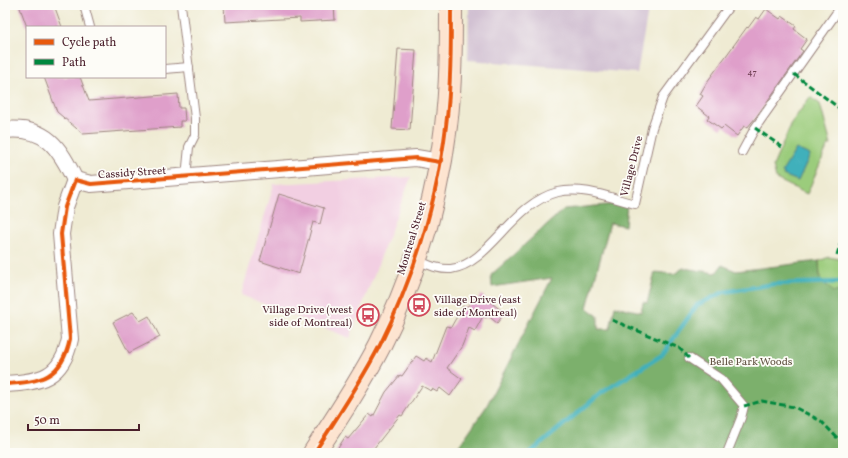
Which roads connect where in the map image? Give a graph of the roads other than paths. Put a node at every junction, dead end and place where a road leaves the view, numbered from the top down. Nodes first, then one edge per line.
1 (84, 5) edge
2 (181, 5) edge
3 (451, 5) edge
4 (730, 5) edge
5 (842, 5) edge
6 (90, 26) edge
7 (189, 67) junction
8 (166, 69) edge
9 (5, 130) edge
10 (742, 152) dead end
11 (440, 162) junction
12 (186, 177) junction
13 (75, 180) junction
14 (415, 260) junction
15 (689, 358) dead end
16 (5, 384) edge
17 (314, 453) edge
18 (727, 453) edge

1 - 6 lane
2 - 7 lane
3 - 11 main road, Montreal Street
4 - 14 lane, Village Drive
5 - 10 lane
7 - 8 lane
7 - 12 lane
9 - 13 street
11 - 12 street, Cassidy Street
11 - 14 main road, Montreal Street
12 - 13 street, Cassidy Street
13 - 16 street
14 - 17 main road, Montreal Street
15 - 18 lane

